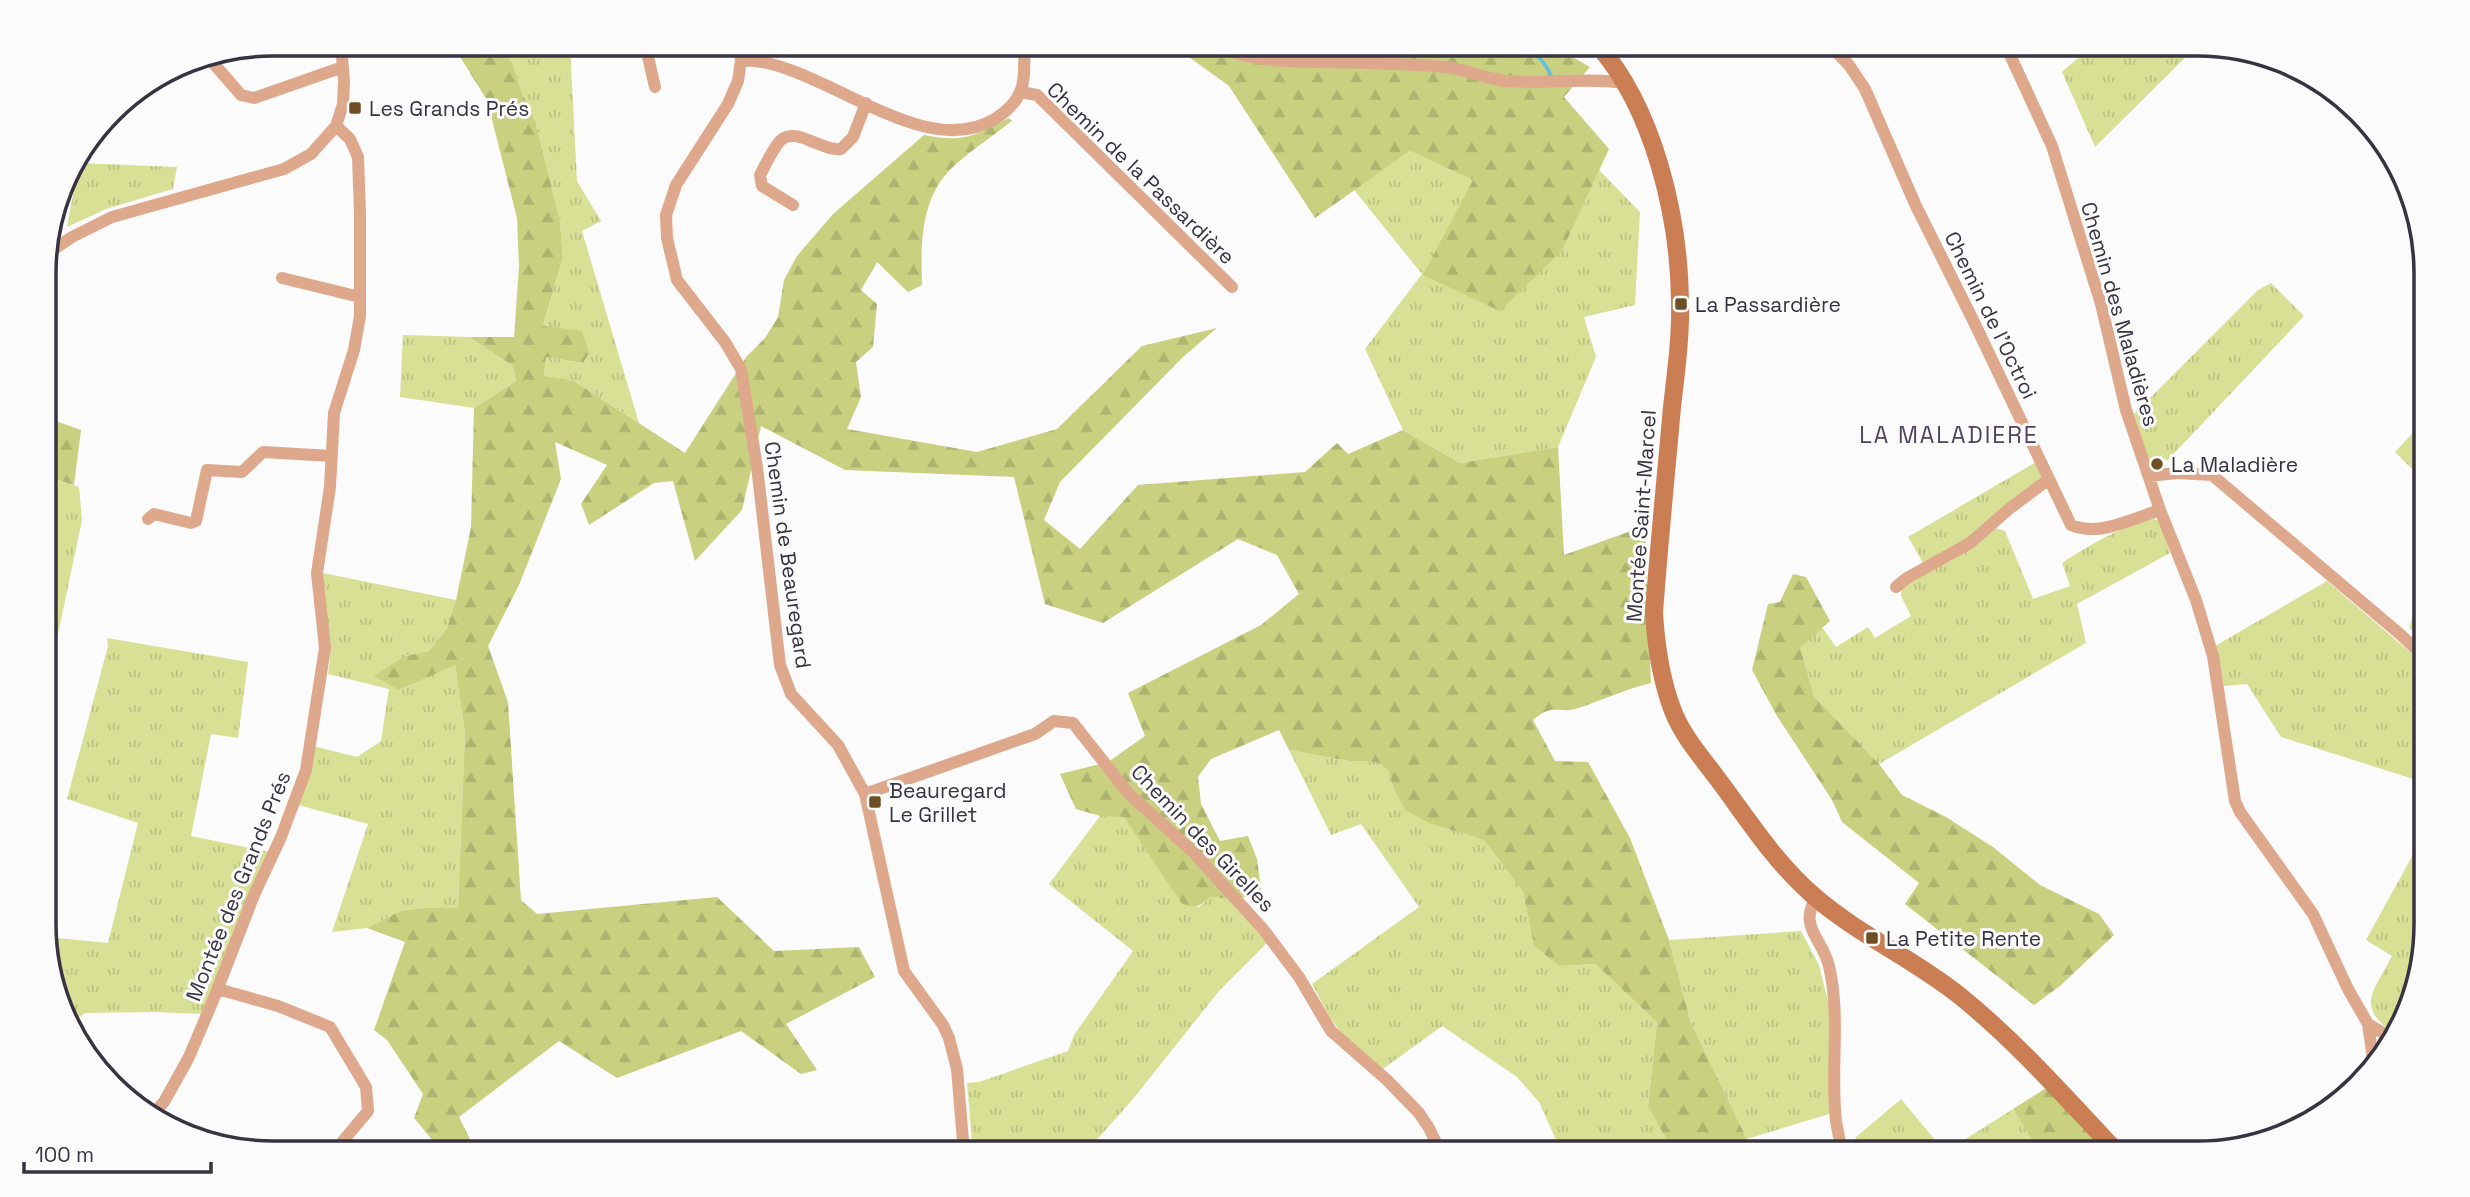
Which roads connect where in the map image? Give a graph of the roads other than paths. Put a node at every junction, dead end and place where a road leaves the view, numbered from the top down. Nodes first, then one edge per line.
1 (342, 56) edge
2 (648, 56) edge
3 (740, 56) edge
4 (1023, 56) edge
5 (1243, 56) edge
6 (1606, 56) edge
7 (1840, 56) edge
8 (2011, 56) edge
9 (741, 60) junction
10 (215, 65) edge
11 (343, 67) junction
12 (1625, 83) junction
13 (655, 87) dead end
14 (1020, 92) junction
15 (866, 103) junction
16 (336, 126) junction
17 (793, 205) dead end
18 (58, 247) edge
19 (282, 278) dead end
20 (1232, 287) dead end
21 (360, 297) junction
22 (332, 456) junction
23 (2149, 476) junction
24 (2049, 479) junction
25 (2160, 510) junction
26 (148, 519) dead end
27 (1896, 587) dead end
28 (2414, 646) edge
29 (865, 794) junction
30 (1816, 898) junction
31 (218, 989) junction
32 (2368, 1024) junction
33 (2384, 1034) edge
34 (2373, 1051) edge
35 (158, 1108) edge
36 (343, 1141) edge
37 (963, 1141) edge
38 (1435, 1141) edge
39 (1840, 1141) edge
40 (2107, 1141) edge

1 - 11 street
2 - 13 street
3 - 9 street, Chemin de Beauregard
4 - 14 street, Chemin de la Passardière
5 - 12 street
6 - 12 main road, Montée Saint-Marcel
7 - 24 street, Chemin de l'Octroi
8 - 23 street, Chemin des Maladières
9 - 15 street, Chemin de la Passardière
9 - 29 street, Chemin de Beauregard
10 - 11 street
11 - 16 street
12 - 30 main road, Montée Saint-Marcel
14 - 15 street, Chemin de la Passardière
14 - 20 street, Chemin de la Passardière
15 - 17 street
16 - 18 street
16 - 21 street, Montée des Grands Prés
19 - 21 street
21 - 22 street, Montée des Grands Prés
22 - 26 street
22 - 31 street, Montée des Grands Prés
23 - 25 street, Chemin des Maladières
23 - 28 street
24 - 25 street, Chemin de l'Octroi
24 - 27 street
25 - 32 street, Chemin des Maladières
29 - 37 street, Chemin de Beauregard
29 - 38 street, Chemin des Girelles
30 - 39 street
30 - 40 main road, Montée Saint-Marcel
31 - 35 street, Montée des Grands Prés
31 - 36 street
32 - 33 street
32 - 34 street, Chemin des Maladières

